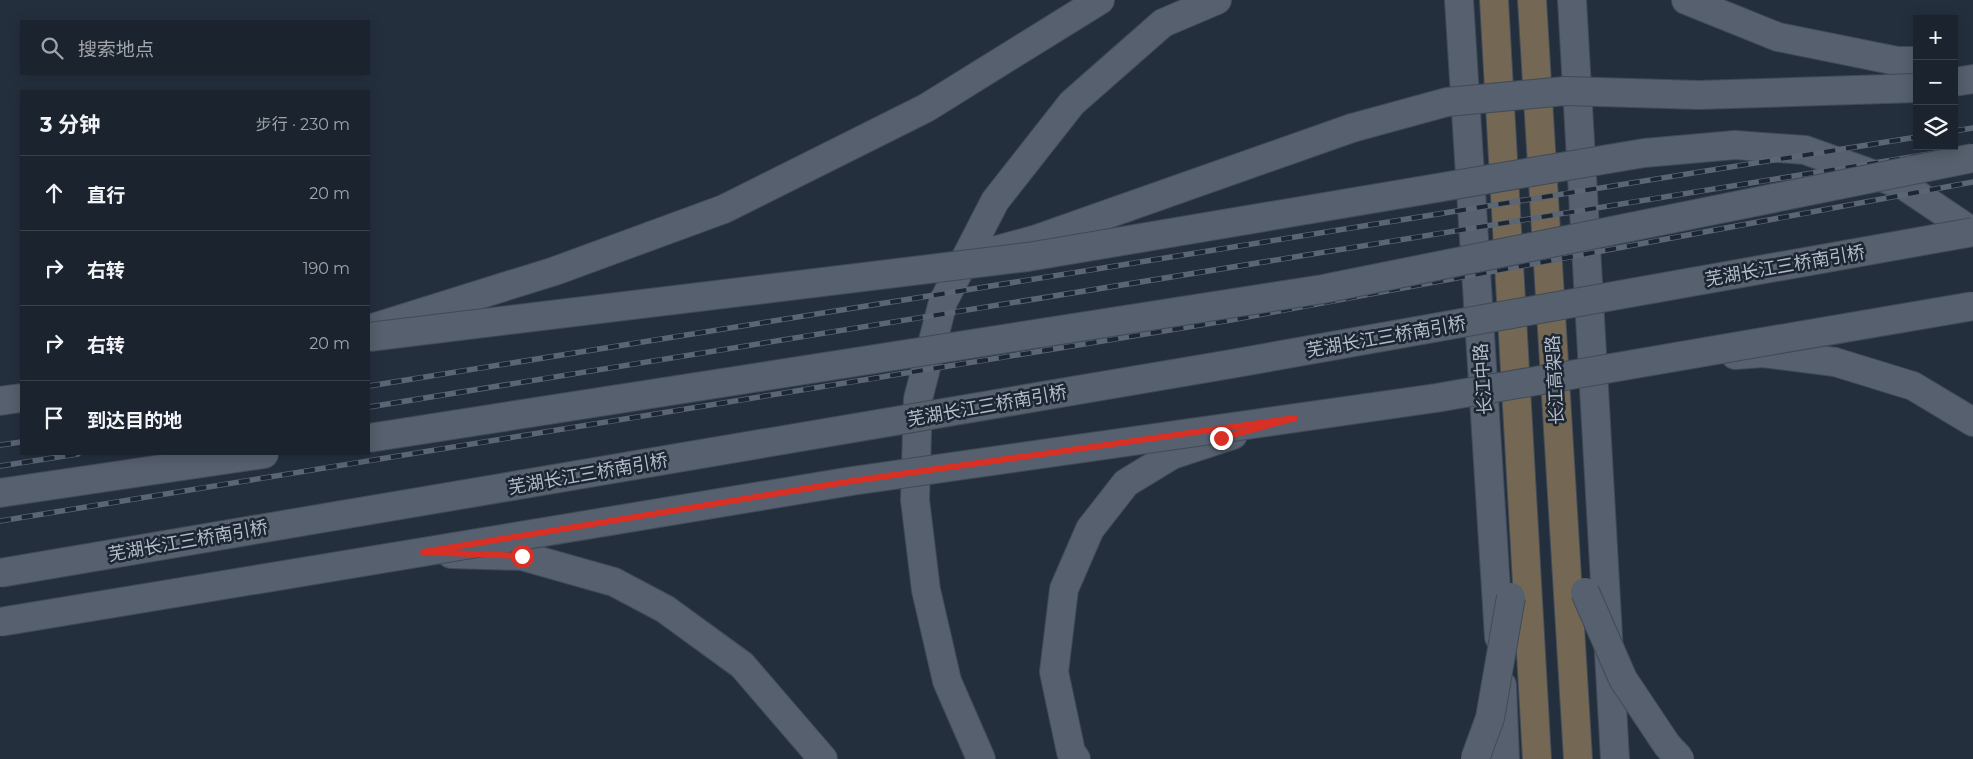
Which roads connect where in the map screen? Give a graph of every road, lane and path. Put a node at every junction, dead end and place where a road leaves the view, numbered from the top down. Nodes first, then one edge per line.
1 (1100, 0) edge
2 (1217, 0) edge
3 (1459, 0) edge
4 (1476, 0) edge
5 (1494, 0) edge
6 (1532, 0) edge
7 (1550, 0) edge
8 (1572, 0) edge
9 (1686, 0) edge
10 (1913, 61) edge
11 (1958, 62) edge
12 (1973, 62) edge
13 (1973, 79) edge
14 (1958, 81) edge
15 (1913, 88) edge
16 (1973, 158) edge
17 (1973, 232) edge
18 (920, 270) junction
19 (1973, 306) edge
20 (370, 329) edge
21 (370, 338) edge
22 (1642, 363) junction
23 (20, 398) edge
24 (0, 401) edge
25 (1295, 418) junction
26 (1973, 422) edge
27 (370, 438) edge
28 (257, 455) edge
29 (0, 494) edge
30 (423, 552) junction
31 (0, 573) edge
32 (1586, 592) junction
33 (1511, 596) junction
34 (0, 622) edge
35 (823, 759) edge
36 (980, 759) edge
37 (1076, 759) edge
38 (1475, 759) edge
39 (1505, 759) edge
40 (1519, 759) edge
41 (1537, 759) edge
42 (1578, 759) edge
43 (1595, 759) edge
44 (1615, 759) edge
45 (1680, 759) edge

1 - 20 main road
2 - 36 main road, bridge
3 - 39 main road, 长江中路
4 - 33 highway, bridge
5 - 41 highway, bridge
6 - 42 highway, 长江高架路, bridge
7 - 32 highway, bridge
8 - 44 main road
9 - 10 main road
11 - 12 main road
13 - 14 main road
15 - 18 main road, bridge
16 - 27 main road, bridge
17 - 18 main road, bridge
17 - 31 main road, 芜湖长江三桥南引桥, bridge
18 - 21 main road, bridge
19 - 22 main road, bridge
22 - 25 main road, bridge
22 - 26 main road, bridge
23 - 24 main road
25 - 30 main road, bridge
25 - 37 main road, bridge
28 - 29 main road
30 - 34 main road, bridge
30 - 35 main road, bridge
32 - 43 highway, bridge
32 - 45 main road, bridge
33 - 38 main road, bridge
33 - 40 highway, bridge

